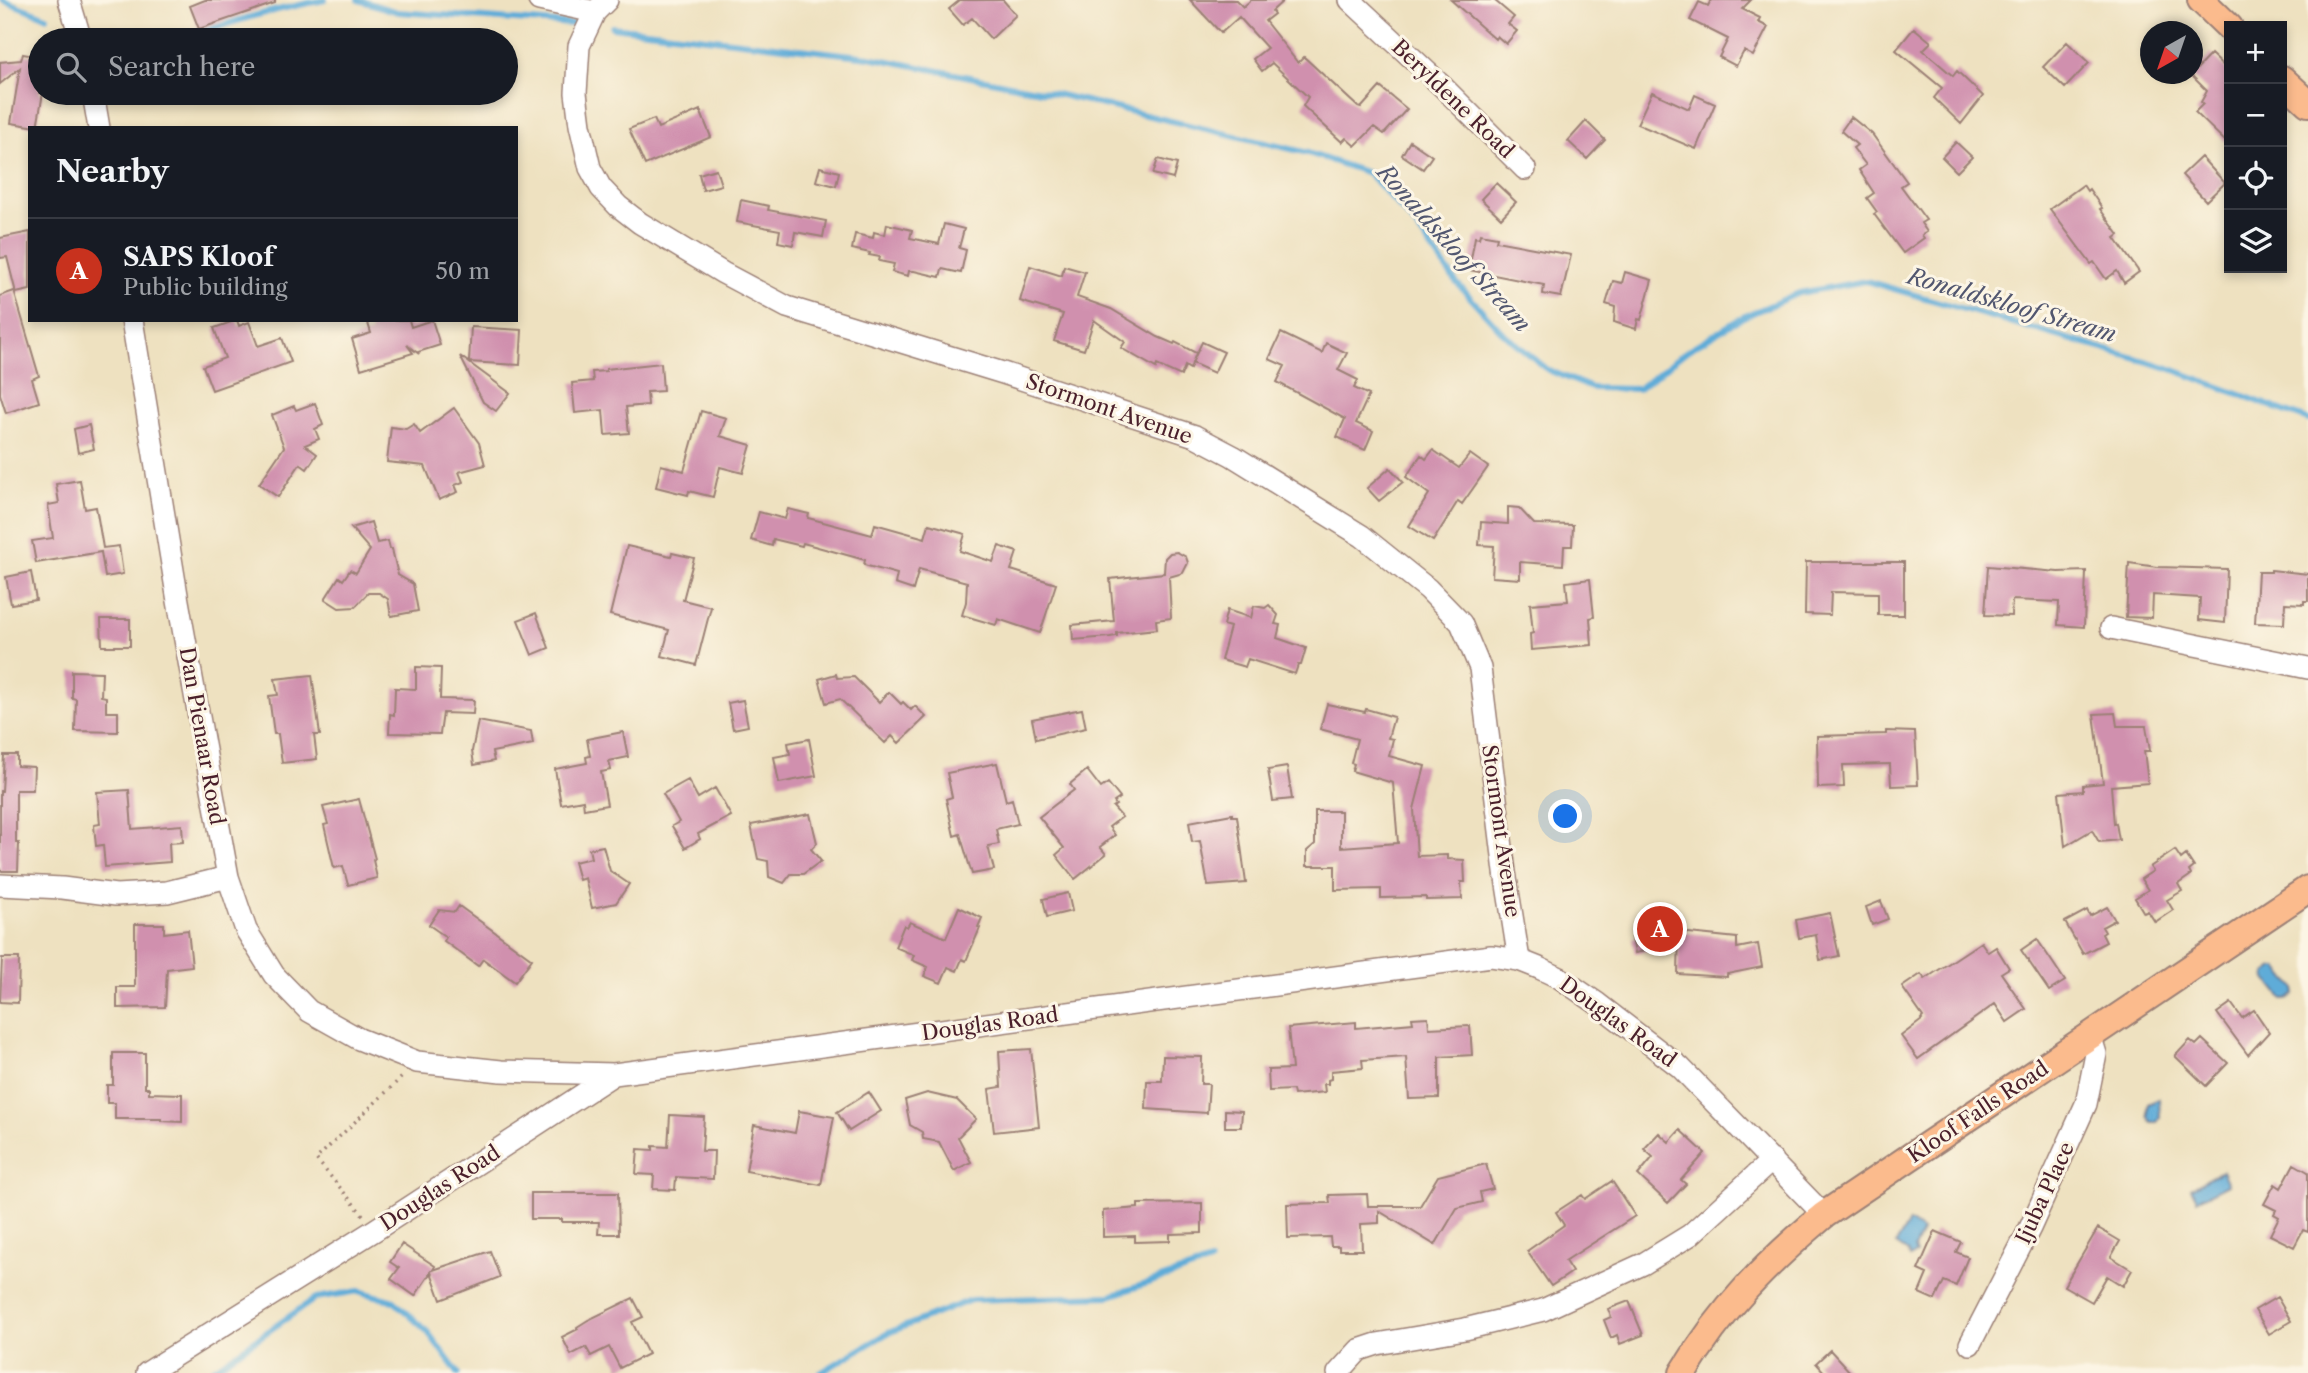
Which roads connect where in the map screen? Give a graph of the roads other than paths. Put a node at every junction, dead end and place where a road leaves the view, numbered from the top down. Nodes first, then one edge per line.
1 (69, 0) edge
2 (539, 0) edge
3 (1350, 0) edge
4 (2201, 0) edge
5 (601, 6) edge
6 (2224, 22) edge
7 (77, 28) edge
8 (2287, 84) edge
9 (2308, 103) edge
10 (95, 105) edge
11 (99, 126) edge
12 (1525, 169) dead end
13 (132, 322) edge
14 (2111, 628) dead end
15 (2308, 668) edge
16 (228, 877) junction
17 (0, 885) edge
18 (2308, 889) edge
19 (1519, 960) junction
20 (2090, 1035) junction
21 (614, 1074) junction
22 (1772, 1160) junction
23 (1825, 1215) junction
24 (1970, 1344) dead end
25 (147, 1373) edge
26 (1338, 1373) edge
27 (1682, 1373) edge

1 - 7 street
2 - 5 street
3 - 12 street, Beryldene Road
4 - 6 main road
5 - 19 street, Stormont Avenue
8 - 9 main road
10 - 11 street
13 - 16 street, Dan Pienaar Road
14 - 15 street
16 - 17 street
16 - 21 street, Dan Pienaar Road
18 - 20 main road, Kloof Falls Road
19 - 21 street, Douglas Road
19 - 22 street, Douglas Road
20 - 23 main road, Kloof Falls Road
20 - 24 street, Ijuba Place
21 - 25 street, Douglas Road
22 - 23 street, Douglas Road
22 - 26 street
23 - 27 main road, Kloof Falls Road

